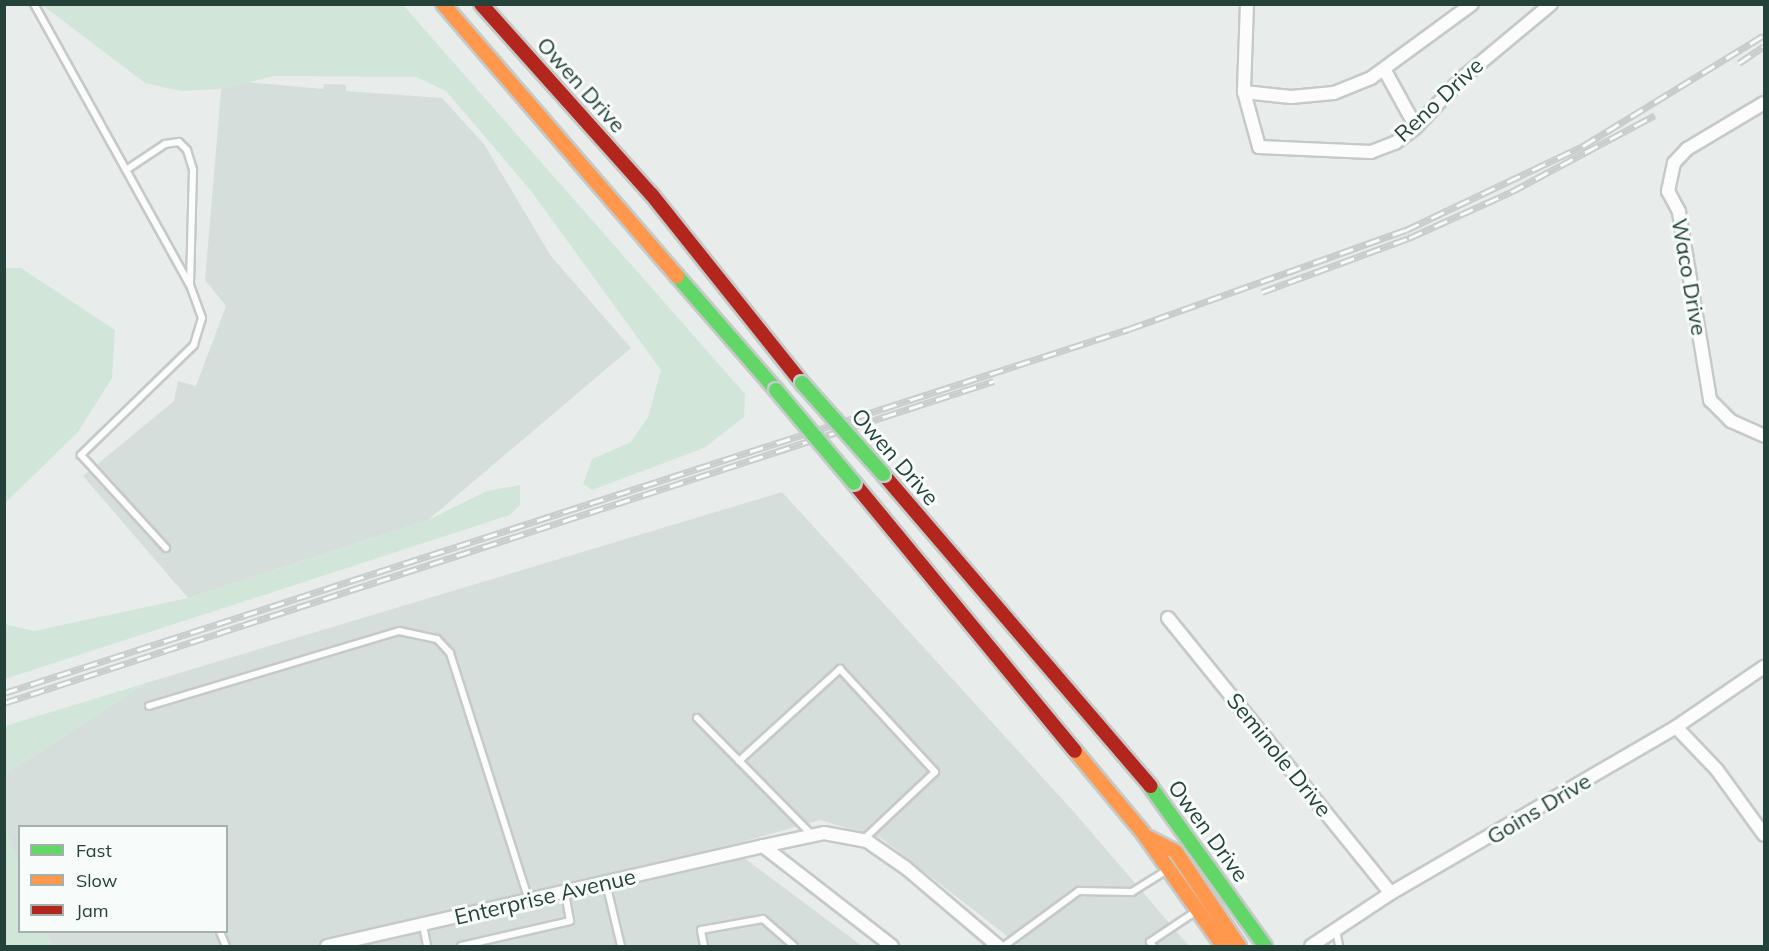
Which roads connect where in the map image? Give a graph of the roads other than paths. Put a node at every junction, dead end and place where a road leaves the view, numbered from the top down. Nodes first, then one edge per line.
1 (34, 4) edge
2 (443, 4) edge
3 (481, 4) edge
4 (1247, 4) edge
5 (1472, 4) edge
6 (1551, 4) edge
7 (1384, 69) junction
8 (1244, 92) junction
9 (1764, 103) edge
10 (1416, 127) junction
11 (126, 170) junction
12 (190, 285) junction
13 (1764, 436) edge
14 (166, 548) dead end
15 (1168, 618) dead end
16 (1764, 667) edge
17 (149, 706) dead end
18 (697, 718) dead end
19 (1676, 727) junction
20 (739, 761) junction
21 (812, 835) junction
22 (1764, 835) edge
23 (1146, 837) junction
24 (863, 840) junction
25 (763, 846) junction
26 (1169, 869) junction
27 (606, 883) junction
28 (565, 892) junction
29 (1391, 893) junction
30 (529, 901) junction
31 (1198, 911) junction
32 (423, 925) junction
33 (1336, 930) junction
34 (327, 946) edge
35 (427, 946) edge
36 (461, 946) edge
37 (621, 946) edge
38 (704, 946) edge
39 (794, 946) edge
40 (892, 946) edge
41 (998, 946) edge
42 (1004, 946) edge
43 (1153, 946) edge
44 (1223, 946) edge
45 (1239, 946) edge
46 (1265, 946) edge
47 (1311, 946) edge
48 (1339, 946) edge

1 - 11 lane
2 - 23 highway, bridge
3 - 46 highway, Owen Drive, bridge
4 - 8 street, Reno Drive
5 - 7 street
6 - 10 street, Reno Drive
7 - 8 street
7 - 10 street
8 - 10 street, Reno Drive
9 - 13 street, Waco Drive
11 - 12 lane
11 - 12 lane
12 - 14 lane
15 - 29 street, Seminole Drive
16 - 19 street, Goins Drive
17 - 30 lane
18 - 20 lane
19 - 22 street
19 - 29 street, Goins Drive
20 - 21 lane
20 - 24 lane
21 - 24 street, Enterprise Avenue
21 - 25 street, Enterprise Avenue
23 - 26 highway
23 - 45 highway
24 - 41 street, Enterprise Avenue
25 - 27 street, Enterprise Avenue
25 - 40 street
26 - 31 highway
26 - 42 lane
27 - 28 street, Enterprise Avenue
27 - 37 lane
28 - 30 street, Enterprise Avenue
28 - 36 lane
29 - 33 street, Goins Drive
30 - 32 street, Enterprise Avenue
31 - 43 lane
31 - 44 highway
32 - 34 street, Enterprise Avenue
32 - 35 lane
33 - 47 street, Goins Drive
33 - 48 lane
38 - 39 lane

